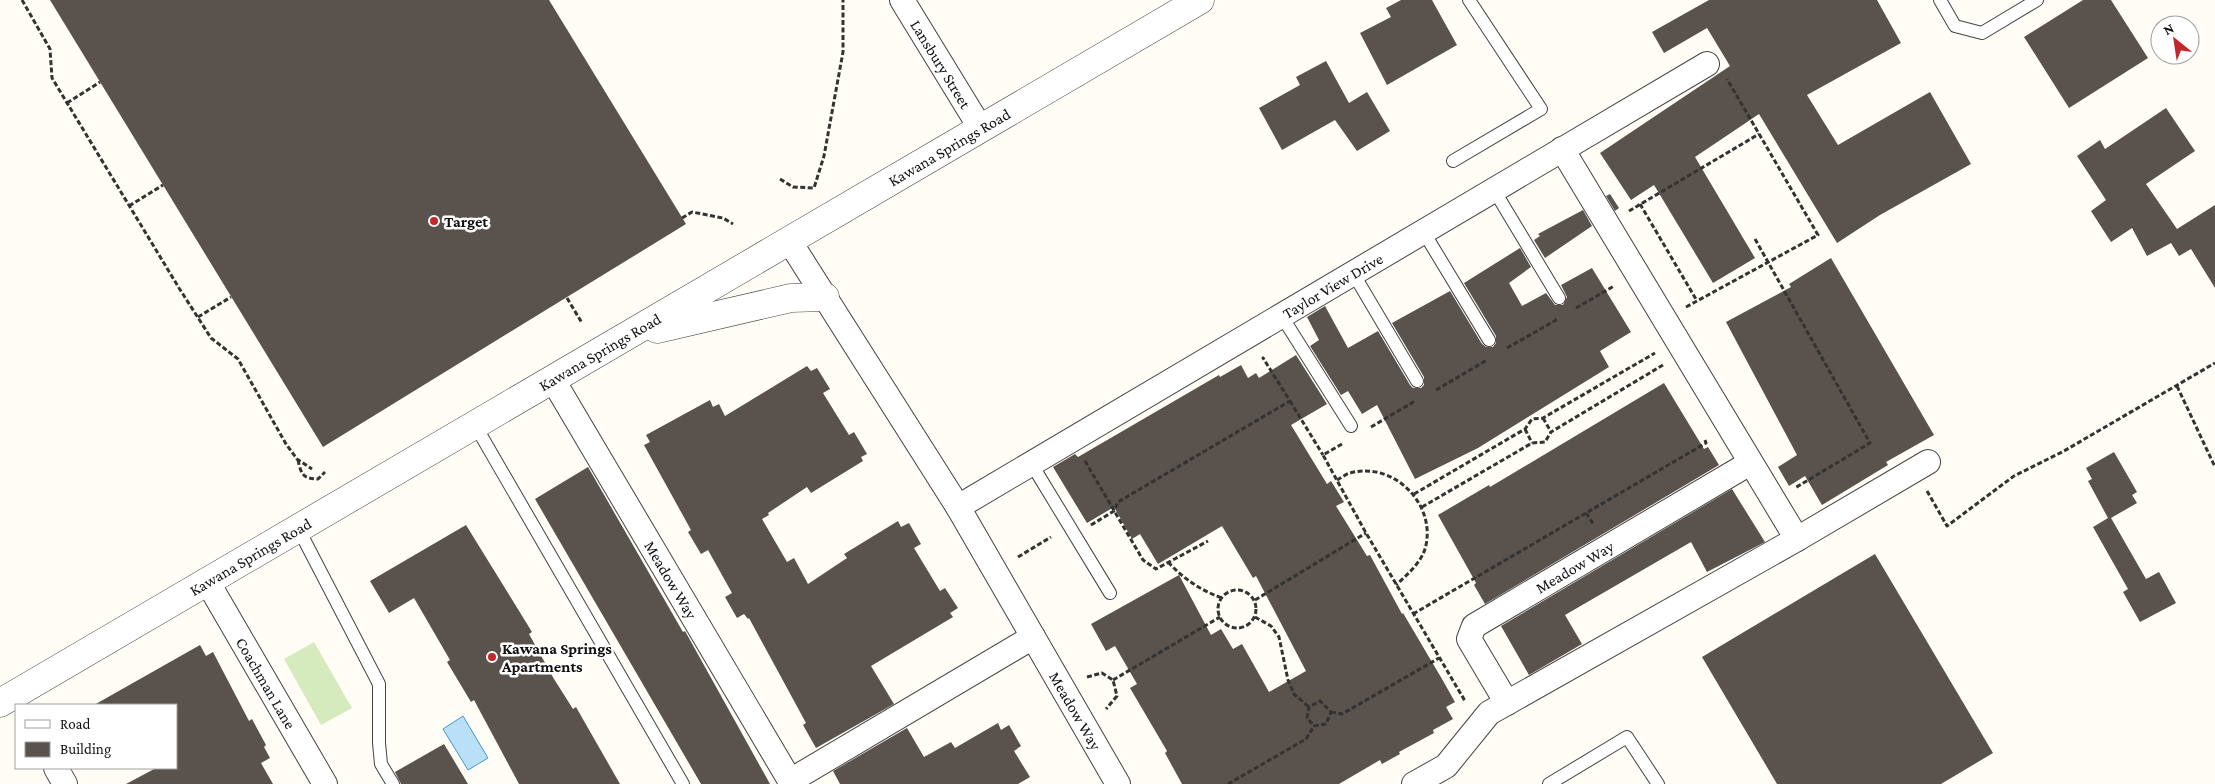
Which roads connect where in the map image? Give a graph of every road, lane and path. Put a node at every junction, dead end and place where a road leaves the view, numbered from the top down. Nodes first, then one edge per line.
1 (22, 0) edge
2 (843, 0) edge
3 (902, 0) edge
4 (1200, 0) edge
5 (1469, 0) edge
6 (1940, 0) edge
7 (2037, 0) edge
8 (1707, 64) joint
9 (100, 82) dead end
10 (66, 103) junction
11 (981, 129) junction
12 (1759, 134) junction
13 (1562, 149) junction
14 (1453, 161) dead end
15 (780, 179) dead end
16 (163, 185) dead end
17 (1494, 190) junction
18 (1640, 204) junction
19 (129, 206) junction
20 (682, 218) dead end
21 (733, 224) dead end
22 (1607, 224) junction
23 (1423, 232) junction
24 (1755, 239) dead end
25 (790, 242) junction
26 (1768, 263) junction
27 (1353, 273) junction
28 (1615, 286) dead end
29 (231, 296) dead end
30 (825, 297) junction
31 (567, 298) dead end
32 (1559, 298) dead end
33 (1697, 301) junction
34 (1575, 309) dead end
35 (1282, 315) junction
36 (198, 317) junction
37 (1559, 318) dead end
38 (582, 324) dead end
39 (628, 336) junction
40 (1295, 337) junction
41 (1489, 340) dead end
42 (1649, 345) dead end
43 (1680, 347) junction
44 (1504, 350) dead end
45 (1654, 353) junction
46 (1488, 359) dead end
47 (2215, 363) edge
48 (1662, 366) junction
49 (553, 380) junction
50 (1417, 381) dead end
51 (2177, 386) junction
52 (1433, 391) dead end
53 (1417, 400) dead end
54 (1290, 401) junction
55 (1543, 418) junction
56 (475, 425) junction
57 (1351, 426) dead end
58 (1526, 429) junction
59 (1363, 432) dead end
60 (1551, 432) junction
61 (1702, 434) dead end
62 (1347, 441) dead end
63 (1532, 442) junction
64 (1322, 455) junction
65 (297, 459) junction
66 (1084, 460) dead end
67 (1031, 463) junction
68 (1750, 463) junction
69 (1921, 466) joint
70 (2215, 467) edge
71 (312, 468) dead end
72 (325, 472) dead end
73 (1337, 480) junction
74 (1414, 494) junction
75 (1773, 502) junction
76 (958, 507) junction
77 (1422, 507) junction
78 (1114, 511) junction
79 (298, 528) junction
80 (1366, 533) junction
81 (1797, 539) junction
82 (1208, 541) dead end
83 (1168, 562) junction
84 (207, 581) junction
85 (1396, 585) junction
86 (1110, 593) dead end
87 (1222, 598) junction
88 (1255, 600) junction
89 (1413, 614) junction
90 (1220, 617) junction
91 (1255, 618) junction
92 (1033, 637) junction
93 (1439, 658) junction
94 (1087, 677) dead end
95 (1114, 680) junction
96 (1501, 694) junction
97 (10, 701) edge
98 (1308, 707) junction
99 (1106, 709) dead end
100 (1331, 712) junction
101 (1314, 726) junction
102 (57, 769) edge
103 (791, 783) edge
104 (65, 784) edge
105 (325, 784) edge
106 (393, 784) edge
107 (683, 784) edge
108 (1118, 784) edge
109 (1228, 784) edge
110 (1414, 784) edge
111 (1548, 784) edge
112 (1658, 784) edge

1 - 10 path
2 - 15 path
3 - 11 street, Lansbury Street
4 - 11 street, Kawana Springs Road
5 - 14 lane
6 - 7 lane
8 - 12 path
8 - 13 street, Taylor View Drive
9 - 10 path
10 - 19 path
11 - 25 street, Kawana Springs Road
12 - 18 path
12 - 26 path
13 - 17 street, Taylor View Drive
13 - 22 street
16 - 19 path
17 - 23 street, Taylor View Drive
17 - 32 lane
18 - 22 path
18 - 33 path
19 - 36 path
20 - 21 path
22 - 43 street
23 - 27 street, Taylor View Drive
23 - 41 lane
24 - 26 path
25 - 30 street, Meadow Way
25 - 39 street, Kawana Springs Road
26 - 33 path
26 - 75 path
27 - 35 street, Taylor View Drive
27 - 50 lane
28 - 34 path
29 - 36 path
30 - 39 street
30 - 76 street, Meadow Way
31 - 38 path
33 - 43 path
35 - 40 lane
35 - 67 street, Taylor View Drive
36 - 65 path
37 - 44 path
39 - 49 street, Kawana Springs Road
40 - 54 path
40 - 57 lane
42 - 45 path
43 - 45 path
43 - 48 path
43 - 68 street
45 - 48 path
45 - 55 path
46 - 52 path
47 - 51 path
48 - 60 path
49 - 56 street, Kawana Springs Road
49 - 103 street, Meadow Way
51 - 69 path
51 - 70 path
53 - 59 path
54 - 64 path
54 - 78 path
55 - 58 path
55 - 60 path
56 - 79 street, Kawana Springs Road
56 - 107 lane
58 - 63 path
58 - 74 path
60 - 63 path
61 - 89 path
62 - 64 path
63 - 77 path
64 - 73 path
65 - 71 path
65 - 72 path
66 - 78 path
67 - 76 street, Taylor View Drive
67 - 86 lane
68 - 75 street
68 - 96 street, Meadow Way
69 - 81 street
73 - 74 path
73 - 80 path
74 - 77 path
75 - 81 street
76 - 92 street, Meadow Way
77 - 85 path
78 - 83 path
79 - 84 street, Kawana Springs Road
79 - 106 lane
80 - 85 path
80 - 88 path
81 - 96 street
82 - 83 path
83 - 87 path
84 - 97 street, Kawana Springs Road
84 - 105 street, Coachman Lane
85 - 89 path
87 - 88 path
87 - 90 path
88 - 91 path
89 - 93 path
90 - 91 path
90 - 95 path
91 - 98 path
92 - 103 street, Meadow Way
92 - 108 street, Meadow Way
93 - 96 path
93 - 100 path
94 - 95 path
95 - 99 path
96 - 110 street
98 - 100 path
98 - 101 path
100 - 101 path
101 - 109 path
102 - 104 street
111 - 112 lane

